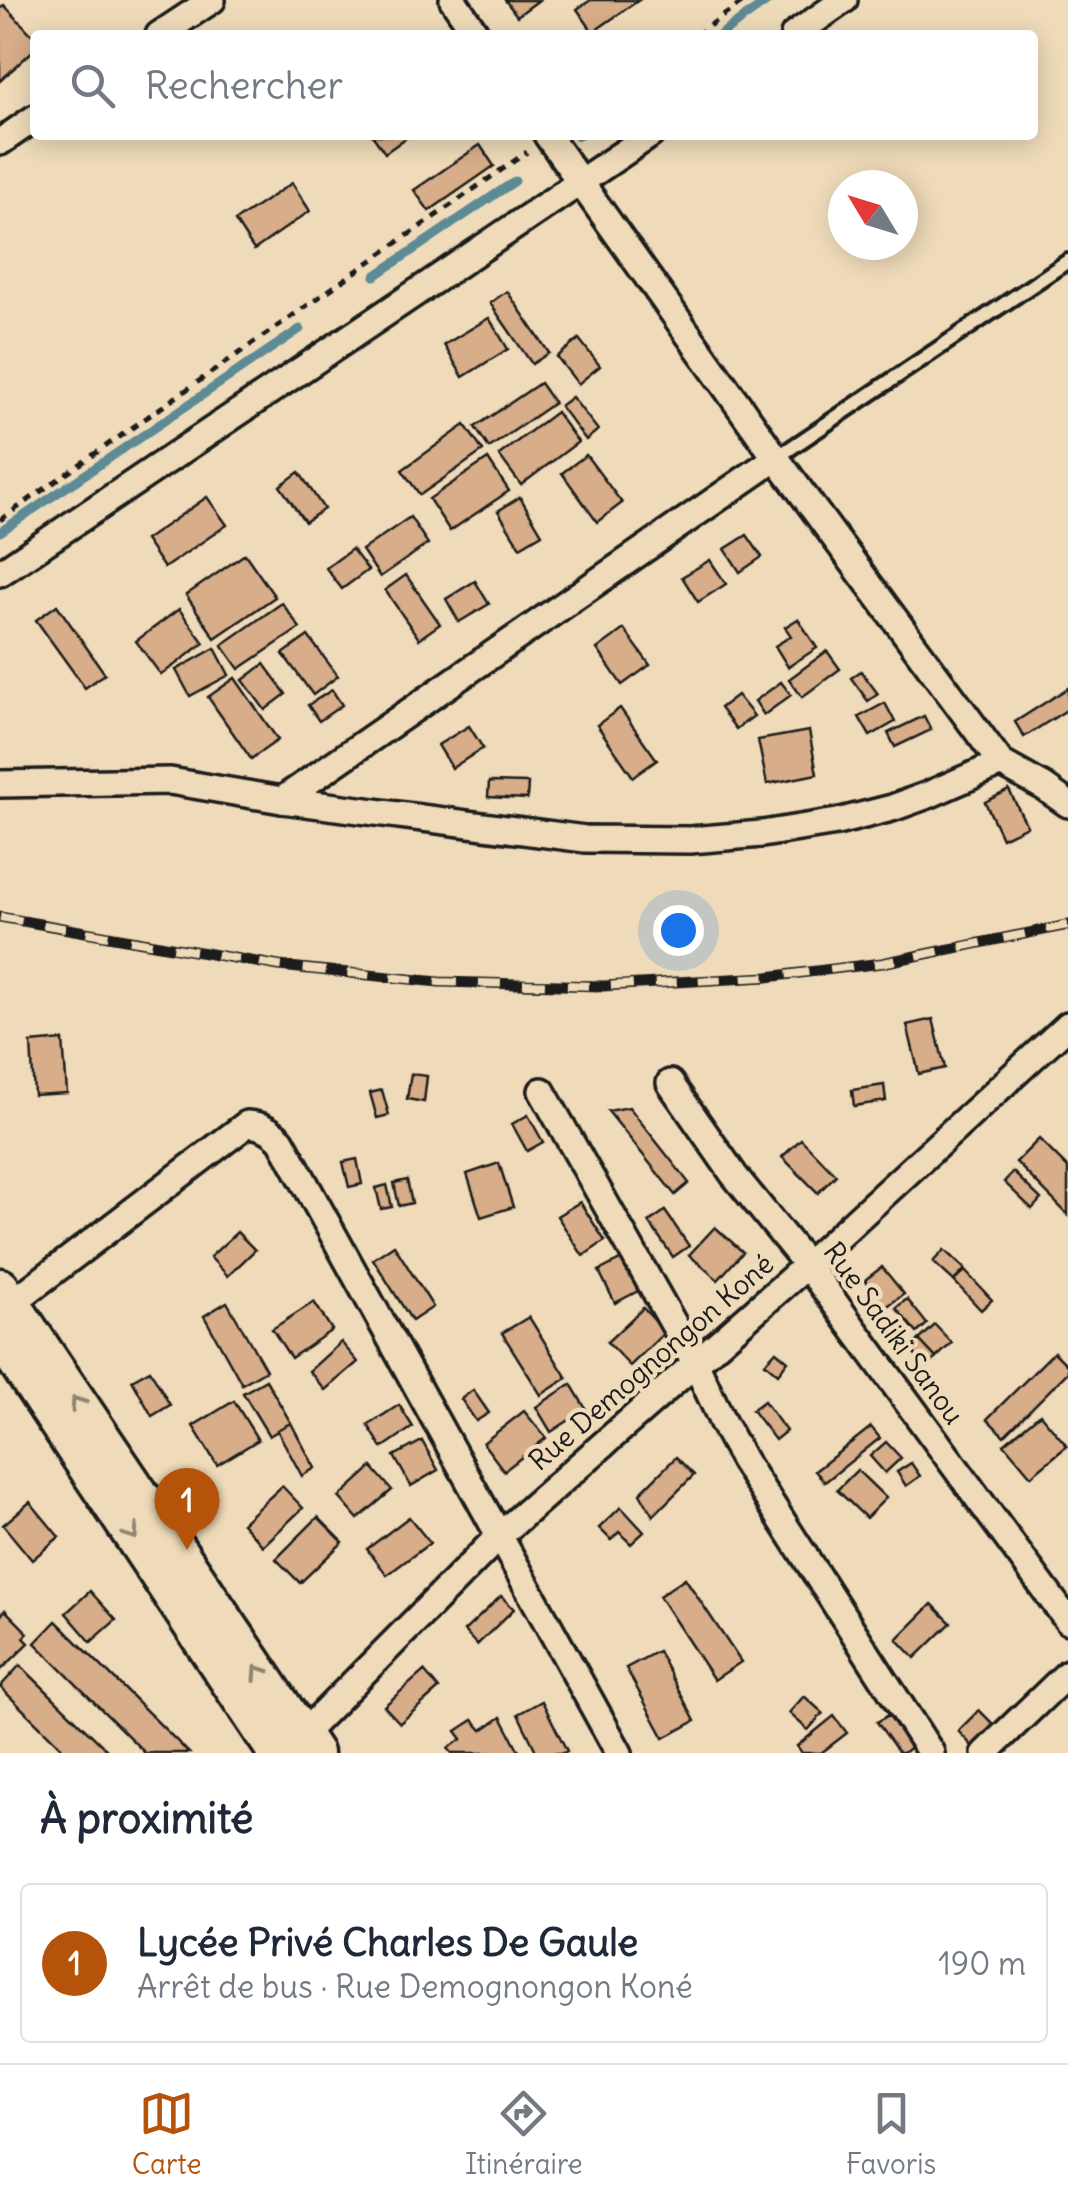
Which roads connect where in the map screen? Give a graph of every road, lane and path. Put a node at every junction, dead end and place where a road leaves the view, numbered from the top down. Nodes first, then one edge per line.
1 (212, 0) edge
2 (453, 0) edge
3 (746, 0) edge
4 (844, 0) edge
5 (167, 30) edge
6 (474, 30) edge
7 (703, 30) edge
8 (801, 30) edge
9 (30, 121) edge
10 (542, 140) edge
11 (551, 140) edge
12 (643, 140) edge
13 (0, 142) edge
14 (580, 183) junction
15 (1068, 261) edge
16 (776, 458) junction
17 (0, 520) edge
18 (1, 571) edge
19 (1001, 763) junction
20 (0, 784) edge
21 (282, 800) junction
22 (1068, 804) edge
23 (1066, 1031) edge
24 (670, 1082) dead end
25 (542, 1090) dead end
26 (807, 1264) junction
27 (2, 1310) edge
28 (695, 1362) junction
29 (498, 1537) junction
30 (1068, 1621) edge
31 (1068, 1673) edge
32 (294, 1748) edge
33 (619, 1753) edge
34 (931, 1753) edge
35 (984, 1753) edge

1 - 5 street
2 - 6 street
3 - 7 path
4 - 8 street
9 - 13 street
10 - 17 path
11 - 14 street
12 - 14 street
14 - 16 street
14 - 18 street
15 - 16 lane
16 - 19 street
16 - 21 street
19 - 21 street
19 - 22 street
20 - 21 street
23 - 26 street, Rue Demognongon Koné
24 - 26 street, Rue Sadiki Sanou
25 - 28 street
26 - 28 street, Rue Demognongon Koné
26 - 30 street, Rue Sadiki Sanou
27 - 29 street
27 - 32 main road
28 - 29 street, Rue Demognongon Koné
28 - 34 street
29 - 32 street, Rue Demognongon Koné
29 - 33 street
31 - 35 street

